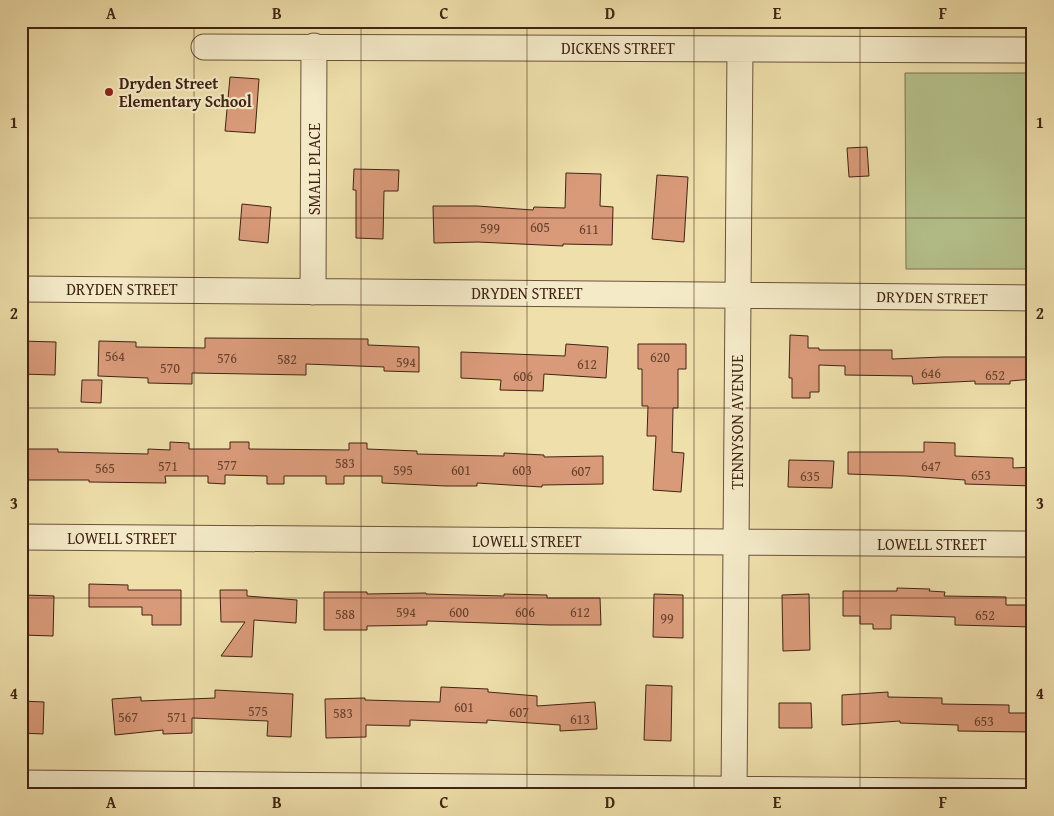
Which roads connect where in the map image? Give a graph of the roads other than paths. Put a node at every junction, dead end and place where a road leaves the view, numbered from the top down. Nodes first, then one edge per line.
1 (314, 46) junction
2 (204, 47) dead end
3 (740, 49) junction
4 (1033, 50) edge
5 (21, 289) edge
6 (313, 292) junction
7 (738, 295) junction
8 (1033, 298) edge
9 (21, 537) edge
10 (736, 543) junction
11 (1033, 544) edge
12 (21, 784) edge
13 (734, 792) edge
14 (1033, 792) edge

1 - 2 street, DICKENS STREET
1 - 3 street, DICKENS STREET
1 - 6 street, SMALL PLACE
3 - 4 street, DICKENS STREET
3 - 7 street, TENNYSON AVENUE
5 - 6 street, DRYDEN STREET
6 - 7 street, DRYDEN STREET
7 - 8 street, DRYDEN STREET
7 - 10 street, TENNYSON AVENUE
9 - 10 street, LOWELL STREET
10 - 11 street, LOWELL STREET
10 - 13 street, TENNYSON AVENUE
12 - 13 street
13 - 14 street

